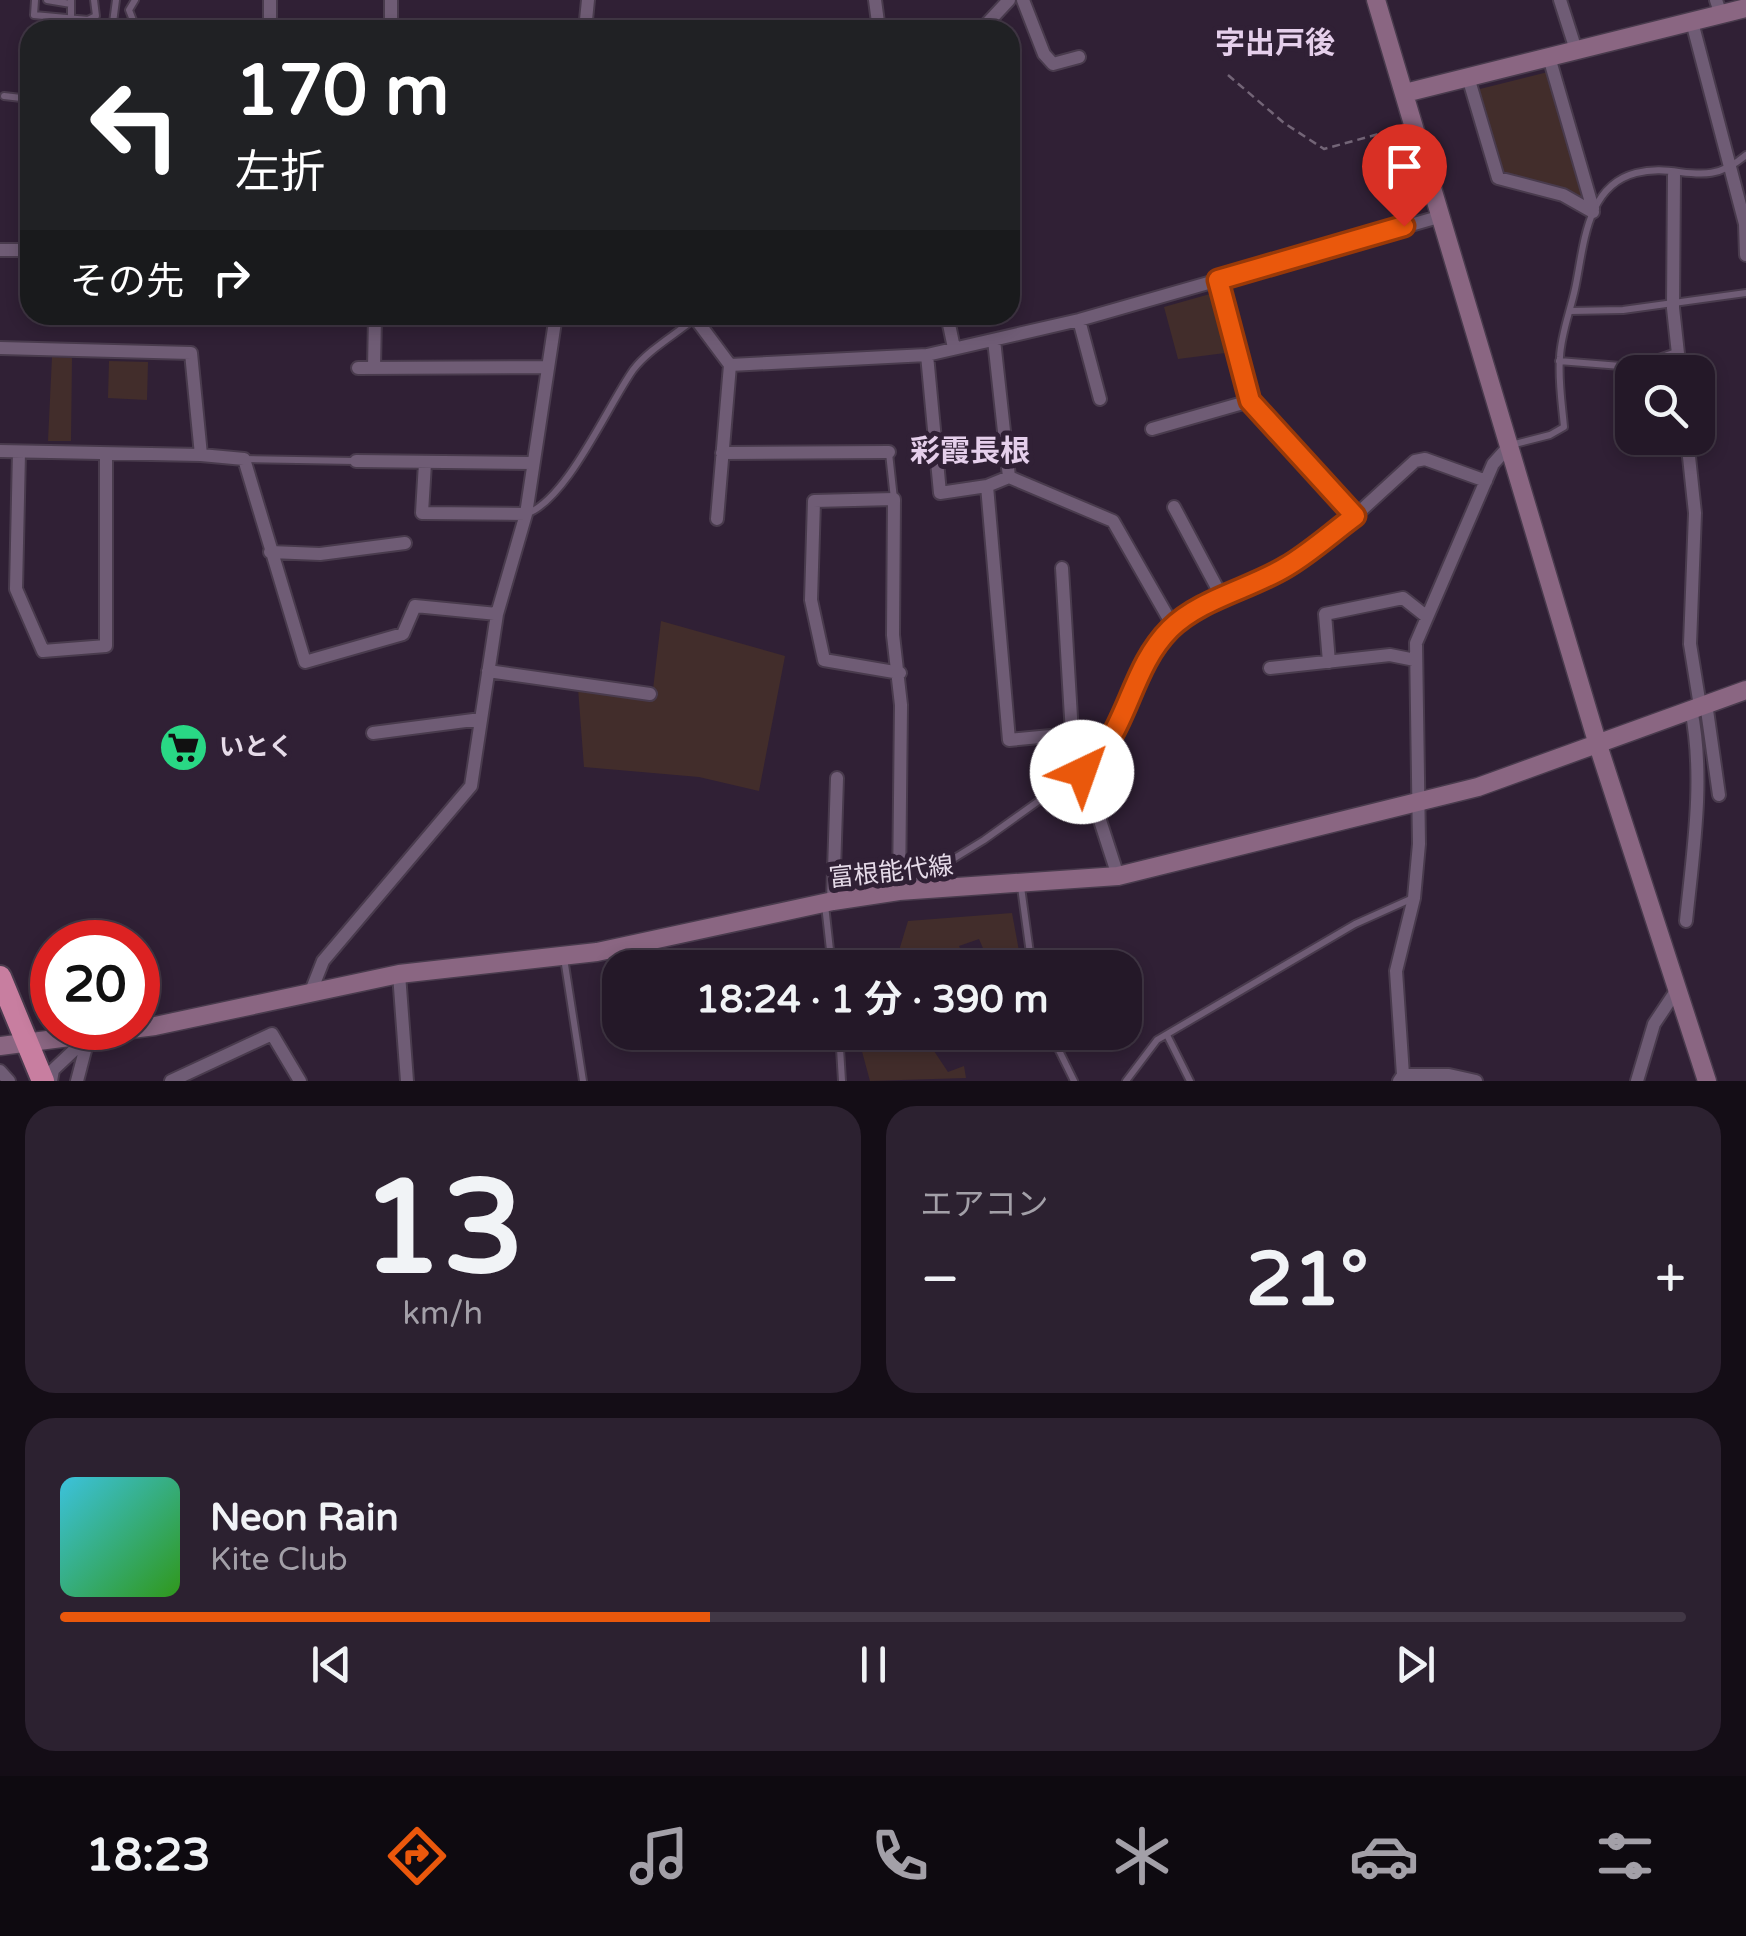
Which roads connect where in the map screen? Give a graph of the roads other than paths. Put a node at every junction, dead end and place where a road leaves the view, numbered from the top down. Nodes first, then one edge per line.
1 (35, 0) edge
2 (47, 0) edge
3 (94, 0) edge
4 (1009, 0) edge
5 (1023, 0) edge
6 (1376, 0) edge
7 (1560, 0) edge
8 (71, 2) edge
9 (1718, 7) edge
10 (1746, 8) edge
11 (71, 20) junction
12 (990, 20) edge
13 (1692, 22) junction
14 (1576, 50) junction
15 (1549, 57) junction
16 (1079, 58) dead end
17 (1468, 78) junction
18 (1405, 93) junction
19 (4, 96) dead end
20 (20, 98) edge
21 (1746, 155) edge
22 (1729, 170) junction
23 (1674, 174) junction
24 (1742, 197) edge
25 (1593, 211) junction
26 (1442, 216) junction
27 (1746, 255) edge
28 (1218, 280) junction
29 (1746, 293) edge
30 (1672, 304) junction
31 (1570, 311) junction
32 (1079, 320) junction
33 (375, 325) edge
34 (554, 325) edge
35 (687, 325) edge
36 (702, 325) edge
37 (949, 325) edge
38 (994, 340) junction
39 (0, 348) edge
40 (954, 348) junction
41 (1678, 352) junction
42 (927, 355) junction
43 (1679, 355) edge
44 (1559, 362) junction
45 (730, 365) junction
46 (547, 367) junction
47 (358, 368) dead end
48 (374, 368) junction
49 (1100, 398) dead end
50 (1250, 401) junction
51 (1152, 430) dead end
52 (1510, 445) junction
53 (0, 451) edge
54 (19, 452) junction
55 (889, 452) joint
56 (722, 453) junction
57 (106, 454) junction
58 (1689, 455) edge
59 (201, 456) junction
60 (244, 458) junction
61 (356, 462) joint
62 (424, 463) junction
63 (532, 463) junction
64 (1009, 476) junction
65 (1486, 480) junction
66 (987, 486) junction
67 (894, 499) junction
68 (1174, 507) dead end
69 (526, 514) junction
70 (1355, 516) junction
71 (716, 519) dead end
72 (405, 542) dead end
73 (270, 552) junction
74 (1062, 568) dead end
75 (1224, 599) junction
76 (497, 614) junction
77 (1428, 617) junction
78 (1173, 626) junction
79 (1415, 660) junction
80 (1329, 662) junction
81 (1270, 668) dead end
82 (488, 671) junction
83 (900, 673) junction
84 (1746, 690) edge
85 (650, 694) dead end
86 (1699, 706) junction
87 (481, 718) junction
88 (373, 733) dead end
89 (1072, 734) junction
90 (1598, 744) junction
91 (1082, 772) junction
92 (837, 778) dead end
93 (1719, 795) dead end
94 (1418, 805) junction
95 (1118, 876) junction
96 (1020, 886) junction
97 (900, 891) junction
98 (1414, 898) junction
99 (829, 902) junction
100 (1686, 922) dead end
101 (831, 950) edge
102 (1029, 950) edge
103 (564, 957) junction
104 (400, 974) junction
105 (0, 978) edge
106 (1678, 988) junction
107 (310, 994) junction
108 (160, 1023) edge
109 (1167, 1034) junction
110 (30, 1043) edge
111 (25, 1044) junction
112 (0, 1046) edge
113 (75, 1050) edge
114 (85, 1050) edge
115 (841, 1050) edge
116 (1059, 1050) edge
117 (0, 1071) edge
118 (1400, 1078) edge
119 (9, 1081) edge
120 (43, 1081) edge
121 (51, 1081) edge
122 (78, 1081) edge
123 (171, 1081) edge
124 (300, 1081) edge
125 (407, 1081) edge
126 (583, 1081) edge
127 (842, 1081) edge
128 (1074, 1081) edge
129 (1126, 1081) edge
130 (1190, 1081) edge
131 (1476, 1081) edge
132 (1636, 1081) edge
133 (1707, 1081) edge

1 - 11 lane
2 - 8 lane
3 - 11 lane
4 - 12 street
5 - 16 street
6 - 18 main road
7 - 14 street
8 - 11 lane
9 - 10 main road
9 - 13 main road
13 - 14 main road
13 - 22 street
14 - 15 main road
15 - 17 main road
15 - 25 street
17 - 18 main road
17 - 25 street
18 - 26 main road
19 - 20 lane
21 - 22 lane
22 - 23 lane
22 - 24 street
23 - 25 lane
23 - 30 street
24 - 27 street
25 - 31 lane
26 - 28 street
26 - 52 main road
28 - 32 street
28 - 50 lane
29 - 30 lane
30 - 31 lane
30 - 41 street
31 - 44 lane
32 - 38 street
32 - 49 street
33 - 48 street
34 - 46 street
35 - 69 lane
36 - 45 street
37 - 40 street
38 - 40 street
38 - 64 street
39 - 59 street
40 - 42 street
41 - 43 street
41 - 44 lane
42 - 45 street
42 - 66 street
44 - 52 lane
45 - 56 street
46 - 48 street
46 - 63 street
47 - 48 street
50 - 51 street
50 - 70 lane
52 - 65 street
52 - 90 main road
53 - 54 street
54 - 57 street
54 - 57 street
55 - 56 street
55 - 67 lane
56 - 71 street
57 - 59 street
58 - 86 street
59 - 60 street
60 - 61 lane
60 - 73 street
61 - 62 street
62 - 63 street
62 - 69 street
63 - 69 street
64 - 66 street
64 - 78 street
65 - 70 street
65 - 77 street
66 - 89 street
67 - 83 street
67 - 83 street
68 - 75 street
69 - 76 street
70 - 75 lane
72 - 73 street
73 - 76 street
74 - 89 street
75 - 78 lane
76 - 82 street
77 - 79 street
77 - 80 street
78 - 91 lane
79 - 80 street
79 - 94 street
80 - 81 street
82 - 85 street
82 - 87 street
83 - 97 street
84 - 86 main road, 富根能代線
86 - 90 main road, 富根能代線
86 - 93 street
86 - 100 street
87 - 88 street
87 - 107 street
89 - 91 street
90 - 94 main road, 富根能代線
90 - 106 main road
91 - 95 street
91 - 97 lane
92 - 99 street
94 - 95 main road, 富根能代線
94 - 98 street
95 - 96 main road, 富根能代線
96 - 97 main road, 富根能代線
96 - 102 lane
97 - 99 main road, 富根能代線
98 - 109 lane
98 - 118 street
99 - 101 lane
99 - 103 main road, 富根能代線
103 - 104 main road, 富根能代線
103 - 126 lane
104 - 107 main road, 富根能代線
104 - 125 street
105 - 111 highway
106 - 132 street
106 - 133 main road
107 - 108 main road, 富根能代線
109 - 129 lane
109 - 130 lane
110 - 111 main road, 富根能代線
111 - 112 main road, 富根能代線
111 - 120 highway
113 - 121 street
114 - 122 street
115 - 127 lane
116 - 128 lane
117 - 119 street
118 - 131 street
123 - 124 street

